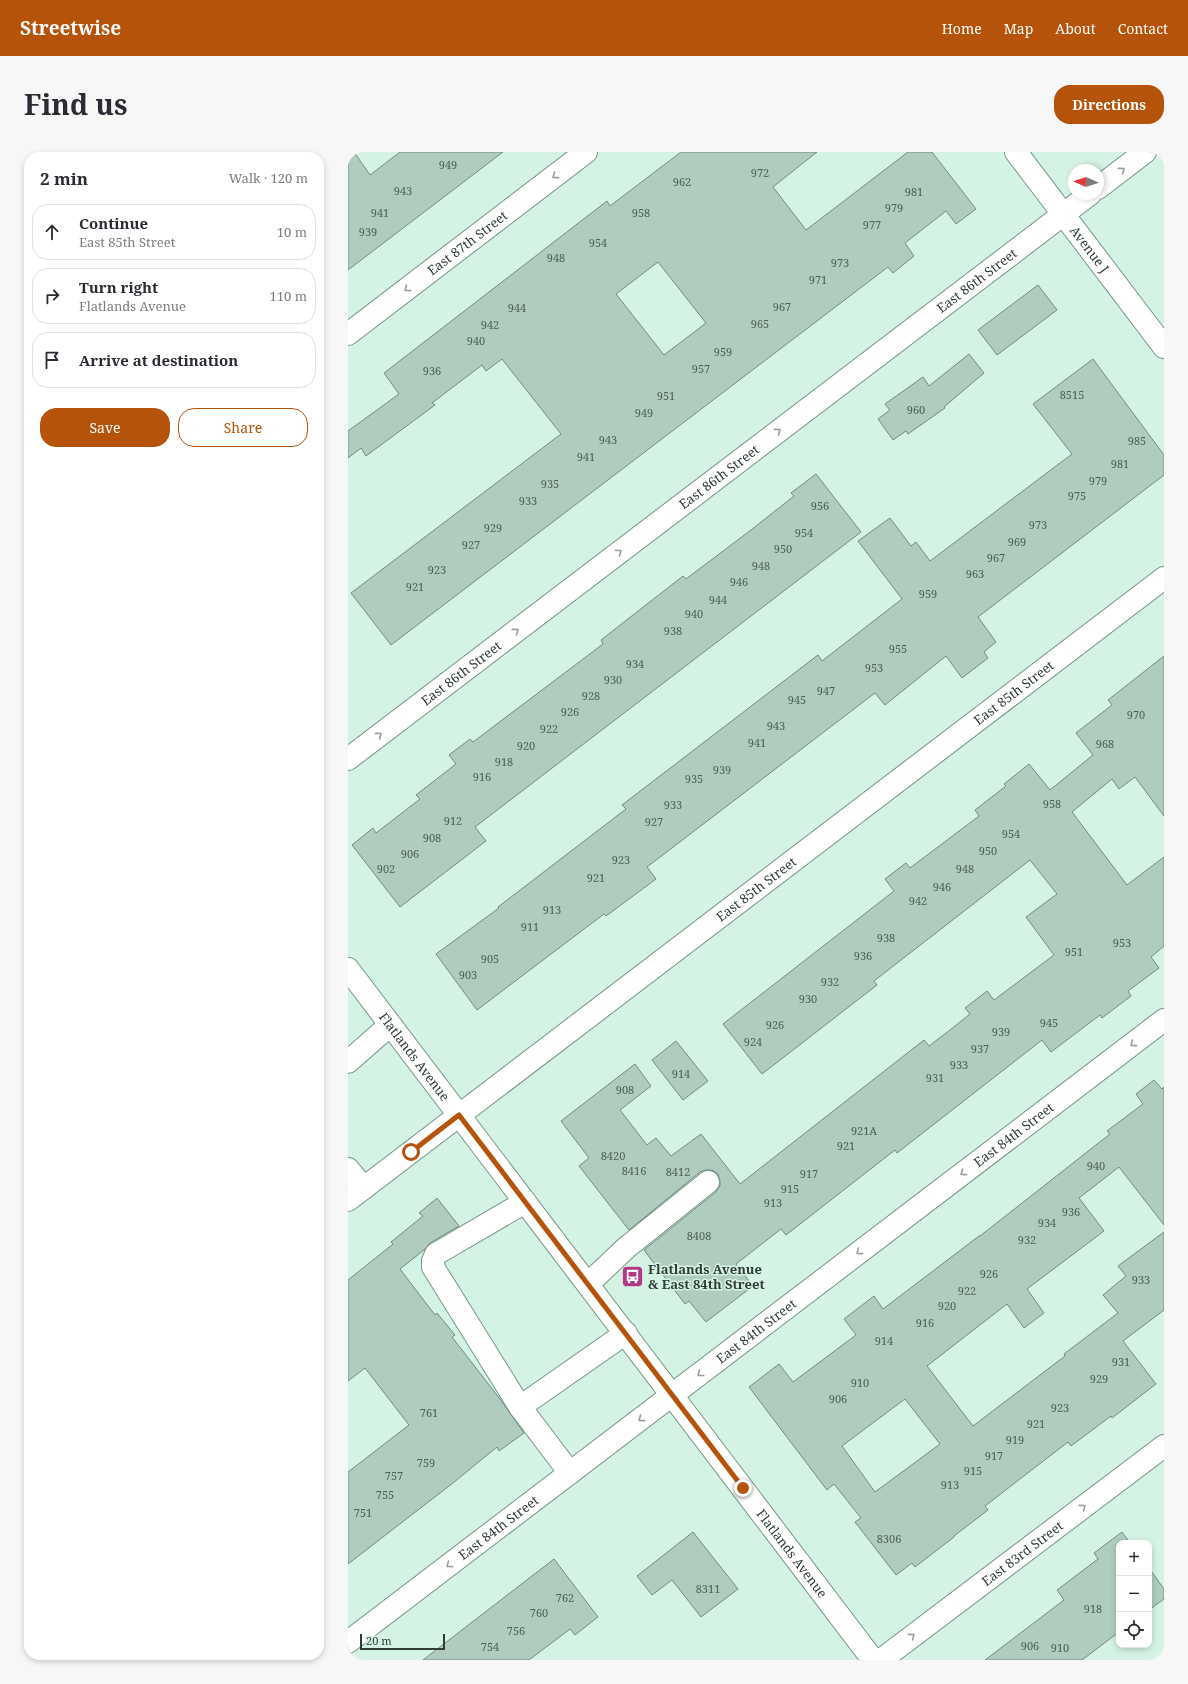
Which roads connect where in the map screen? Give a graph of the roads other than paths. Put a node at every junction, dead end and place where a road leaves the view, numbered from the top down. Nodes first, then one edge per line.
1 (586, 152) edge
2 (1016, 152) edge
3 (1145, 152) edge
4 (1104, 183) edge
5 (1082, 200) edge
6 (1064, 214) junction
7 (348, 334) edge
8 (1164, 347) edge
9 (1164, 578) edge
10 (348, 759) edge
11 (348, 969) edge
12 (1164, 1020) edge
13 (390, 1025) junction
14 (348, 1062) edge
15 (459, 1115) junction
16 (348, 1169) edge
17 (708, 1182) dead end
18 (356, 1194) edge
19 (525, 1202) junction
20 (588, 1284) junction
21 (626, 1333) junction
22 (673, 1395) junction
23 (520, 1407) junction
24 (1164, 1446) edge
25 (570, 1473) junction
26 (348, 1642) edge
27 (873, 1660) edge
28 (881, 1660) edge

1 -> 7 street, East 87th Street
2 - 6 street, Avenue J
4 -> 3 street
5 - 6 street, East 86th Street
6 - 8 street, Avenue J
10 -> 6 street, East 86th Street
9 - 15 street, East 85th Street
11 - 13 street, Flatlands Avenue
12 -> 22 street, East 84th Street
13 - 14 street
13 - 15 street, Flatlands Avenue
15 - 18 street, East 85th Street
15 - 19 street, Flatlands Avenue
16 - 18 street
17 - 20 street
19 - 20 street, Flatlands Avenue
19 - 23 street
20 - 21 street, Flatlands Avenue
21 - 22 street, Flatlands Avenue
21 - 23 street
22 -> 25 street, East 84th Street
22 - 27 street, Flatlands Avenue
23 - 25 street
28 -> 24 street, East 83rd Street
25 -> 26 street, East 84th Street

